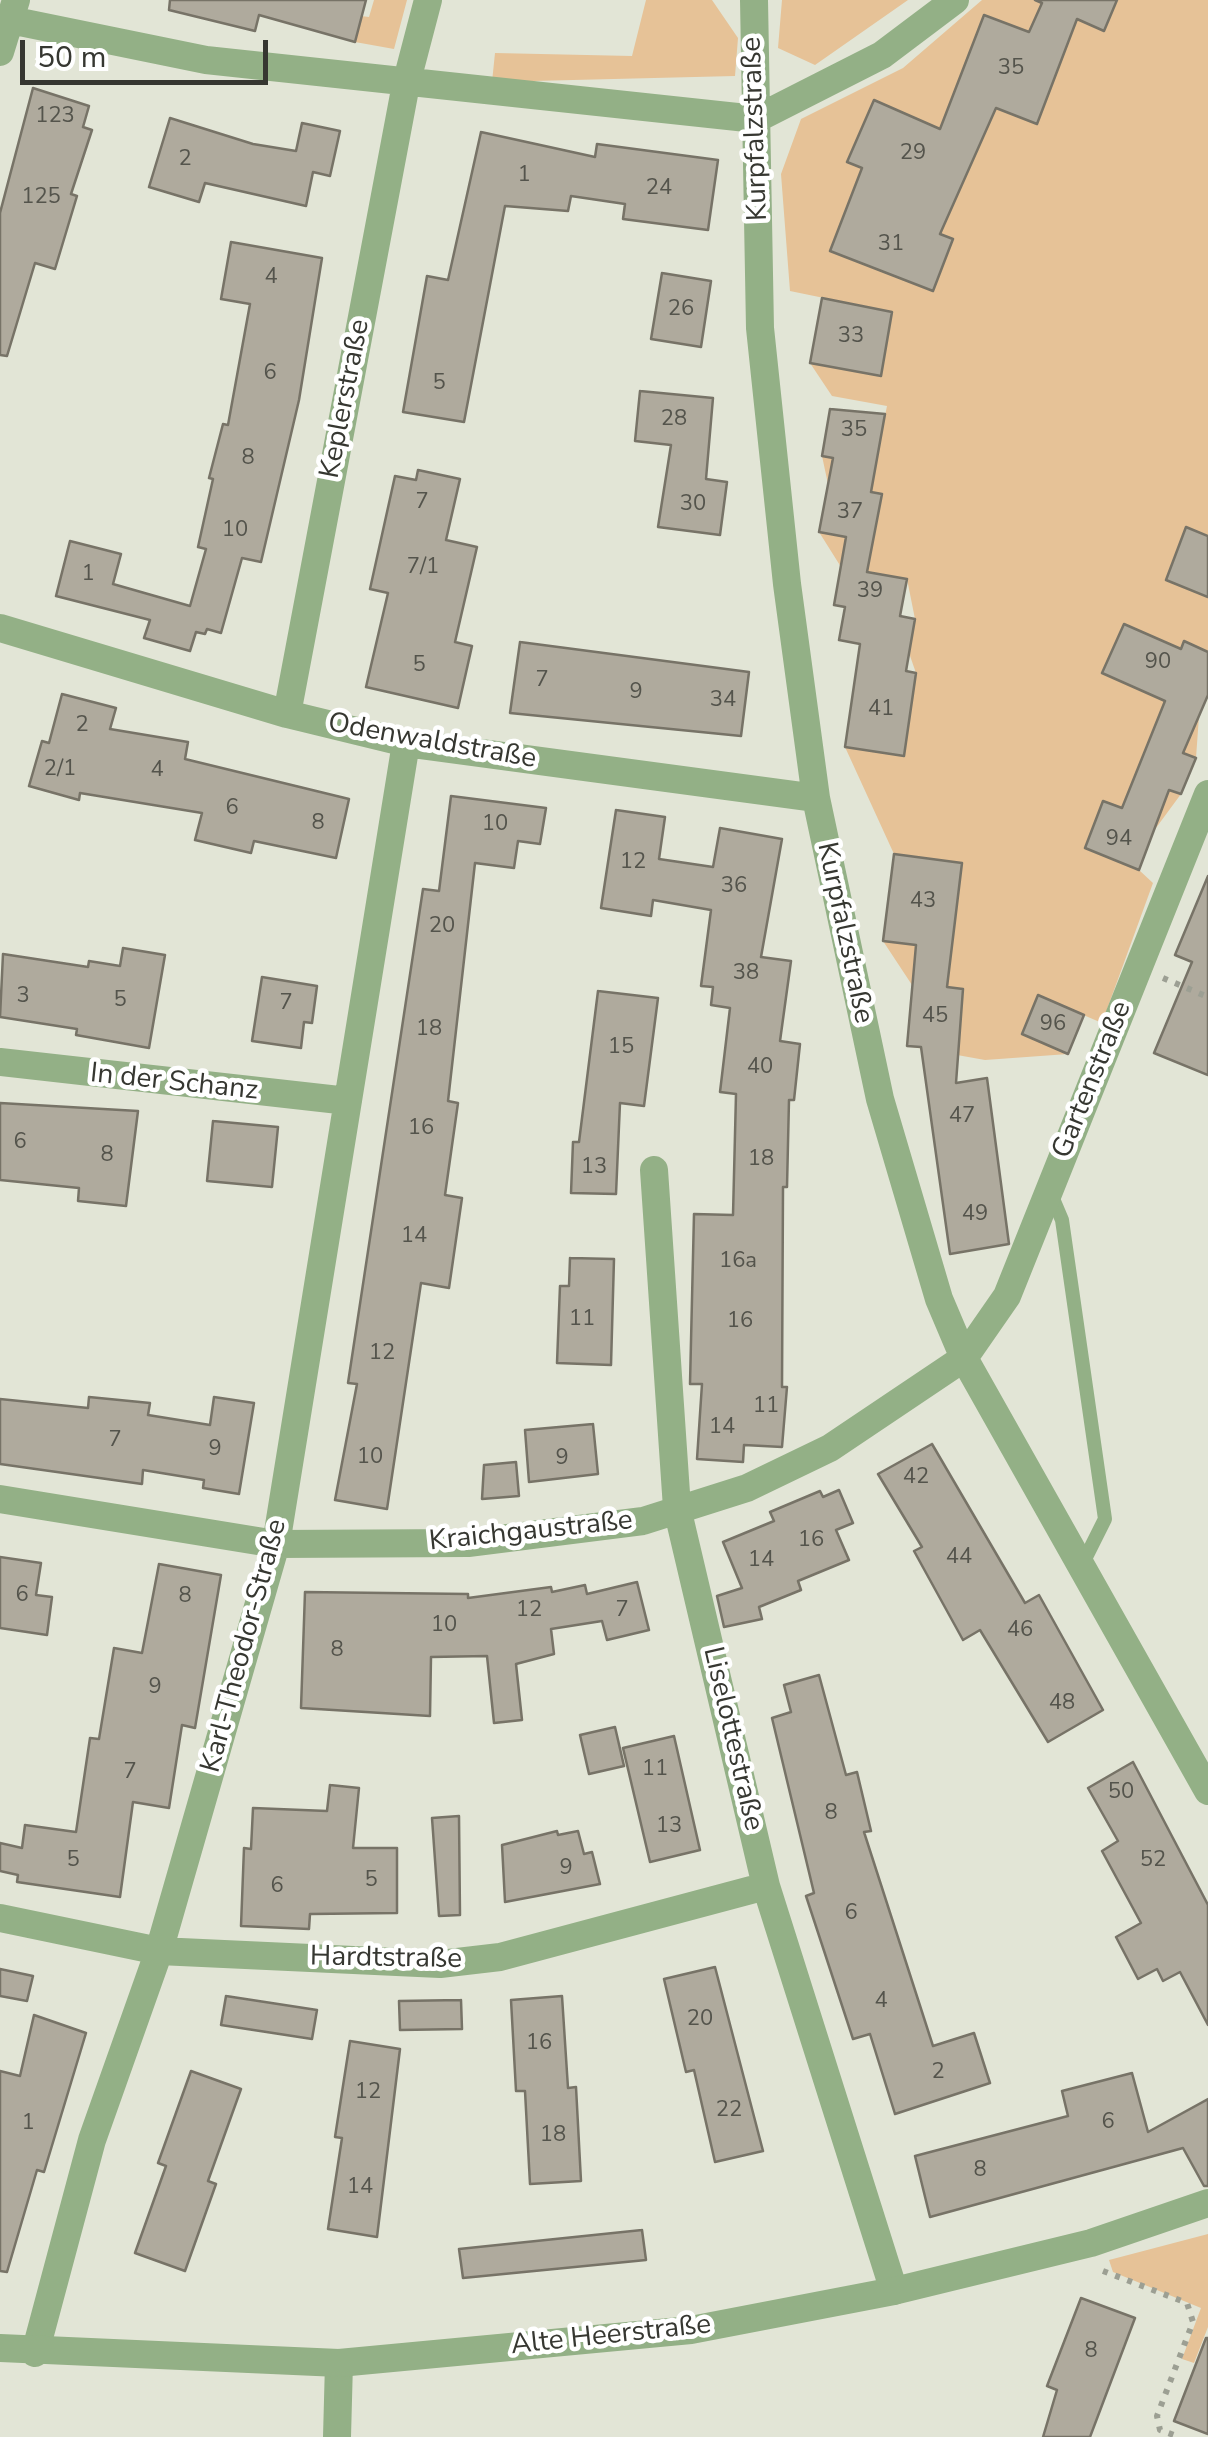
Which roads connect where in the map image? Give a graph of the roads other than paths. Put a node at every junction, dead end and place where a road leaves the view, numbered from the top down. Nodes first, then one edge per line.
1 (428, 0) edge
2 (754, 0) edge
3 (956, 0) edge
4 (13, 10) edge
5 (0, 52) edge
6 (406, 84) junction
7 (756, 119) junction
8 (0, 628) edge
9 (287, 714) junction
10 (406, 743) junction
11 (1208, 794) edge
12 (816, 798) junction
13 (0, 1062) edge
14 (348, 1101) junction
15 (654, 1170) dead end
16 (1049, 1188) junction
17 (964, 1358) junction
18 (0, 1499) edge
19 (678, 1508) junction
20 (276, 1544) junction
21 (1080, 1567) junction
22 (1208, 1790) edge
23 (766, 1886) junction
24 (0, 1918) edge
25 (159, 1951) junction
26 (1208, 2203) edge
27 (894, 2291) junction
28 (0, 2348) edge
29 (35, 2353) junction
30 (339, 2363) junction
31 (336, 2437) edge

1 - 6 street, Keplerstraße
2 - 7 street, Kurpfalzstraße
3 - 7 street
4 - 5 street
4 - 6 street
6 - 7 street
6 - 9 street, Keplerstraße
7 - 12 street, Kurpfalzstraße
8 - 9 street, Odenwaldstraße
9 - 10 street, Odenwaldstraße
10 - 12 street, Odenwaldstraße
10 - 14 street, Karl-Theodor-Straße
11 - 16 street, Gartenstraße
12 - 17 street, Kurpfalzstraße
13 - 14 street, In der Schanz
14 - 20 street, Karl-Theodor-Straße
15 - 19 street, Liselottestraße
16 - 17 street, Gartenstraße
16 - 21 lane
17 - 19 street, Kraichgaustraße
17 - 21 street, Kurpfalzstraße
18 - 20 street, Kraichgaustraße
19 - 20 street, Kraichgaustraße
19 - 23 street, Liselottestraße
20 - 25 street, Karl-Theodor-Straße
21 - 22 street, Kurpfalzstraße
23 - 25 street, Hardtstraße
23 - 27 street, Liselottestraße
24 - 25 street, Hardtstraße
25 - 29 street, Karl-Theodor-Straße
26 - 27 street, Alte Heerstraße
27 - 30 street, Alte Heerstraße
28 - 29 street, Alte Heerstraße
29 - 30 street, Alte Heerstraße
30 - 31 street

